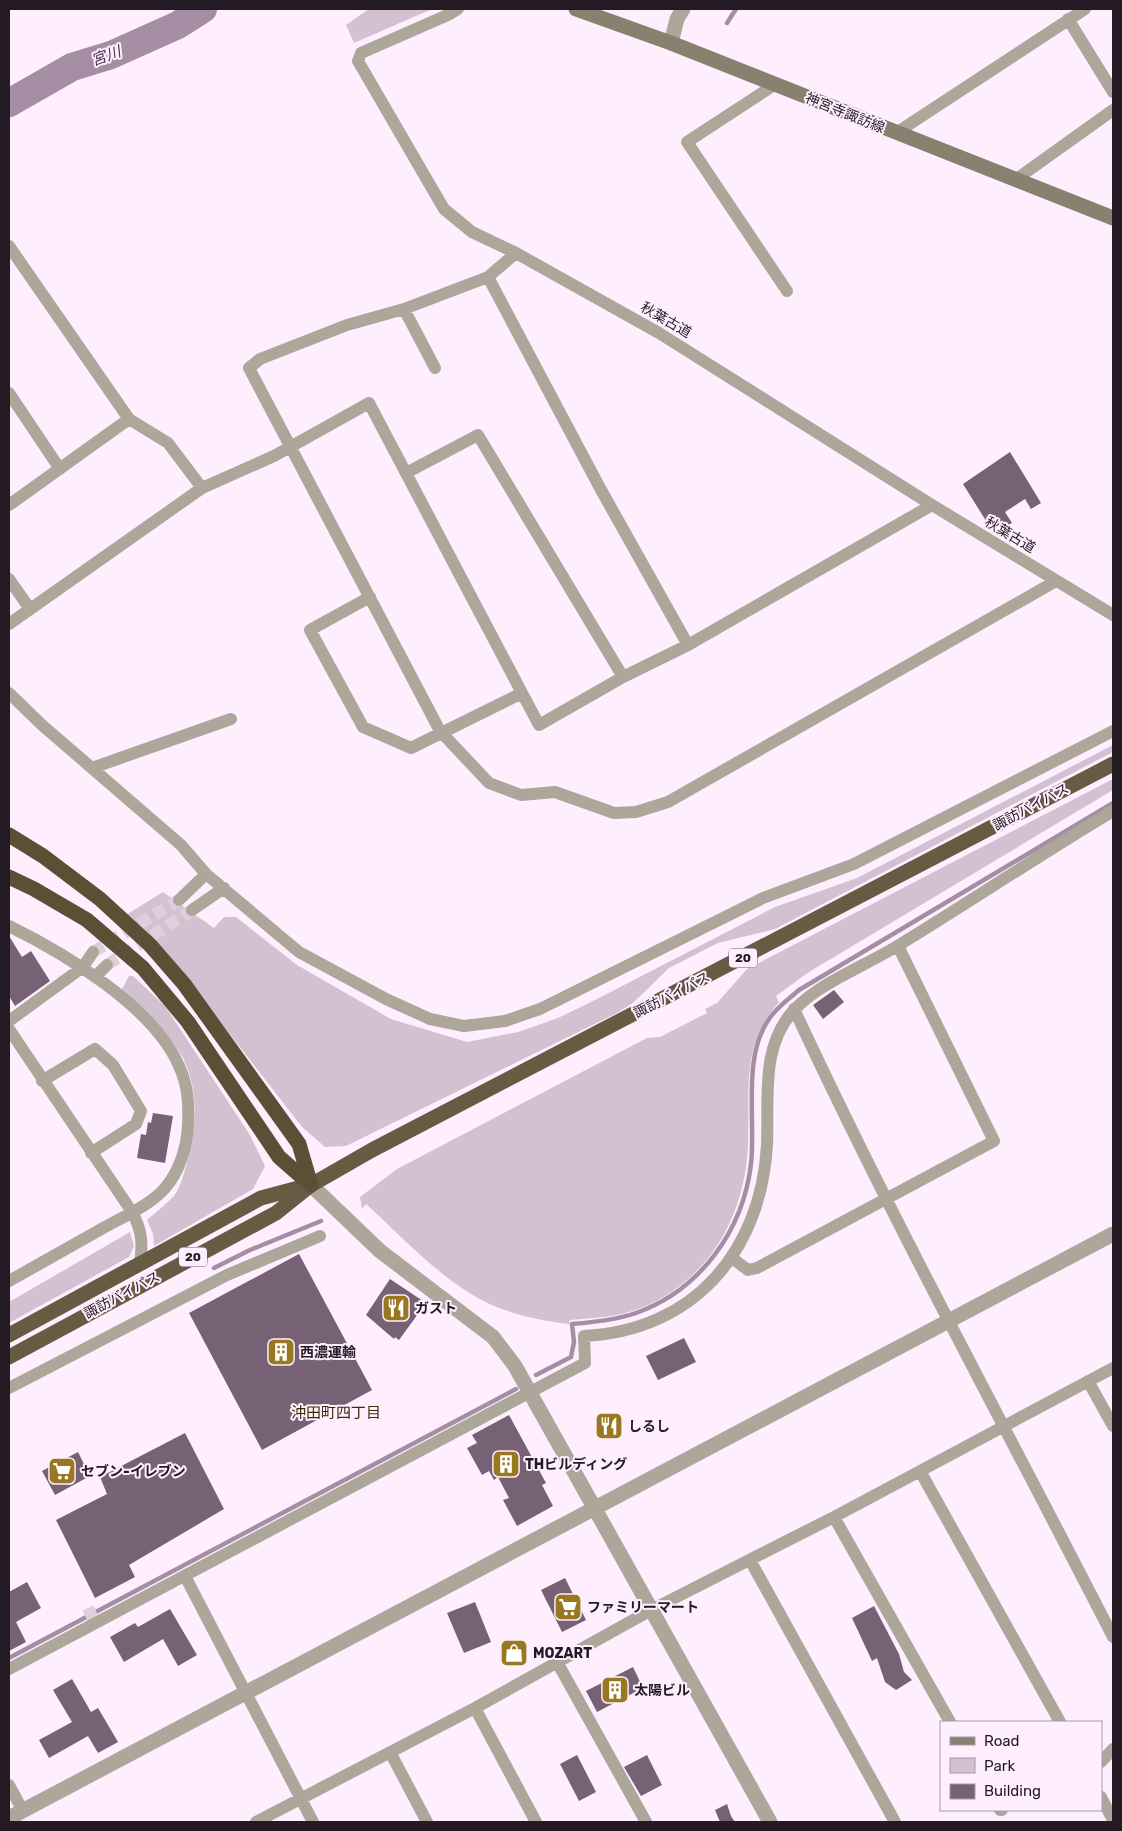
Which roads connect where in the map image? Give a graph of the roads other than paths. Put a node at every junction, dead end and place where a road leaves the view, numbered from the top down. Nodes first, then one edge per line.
1 (458, 9) edge
2 (576, 9) edge
3 (683, 9) edge
4 (1084, 9) edge
5 (1068, 19) junction
6 (671, 43) junction
7 (774, 85) junction
8 (1113, 92) edge
9 (1113, 110) edge
10 (896, 134) junction
11 (1015, 180) junction
12 (1113, 218) edge
13 (9, 246) edge
14 (516, 253) junction
15 (488, 277) junction
16 (787, 291) dead end
17 (404, 309) junction
18 (435, 368) dead end
19 (9, 393) edge
20 (129, 419) junction
21 (291, 446) junction
22 (60, 469) junction
23 (406, 473) junction
24 (202, 488) junction
25 (9, 505) edge
26 (932, 505) junction
27 (9, 580) edge
28 (1056, 580) junction
29 (370, 596) junction
30 (30, 610) junction
31 (1113, 615) edge
32 (9, 624) edge
33 (688, 644) junction
34 (623, 677) junction
35 (9, 693) edge
36 (522, 693) junction
37 (231, 719) dead end
38 (440, 731) junction
39 (1113, 731) edge
40 (1113, 764) edge
41 (92, 768) junction
42 (1113, 811) edge
43 (9, 836) edge
44 (206, 874) junction
45 (9, 876) edge
46 (224, 888) junction
47 (180, 900) tunnel mouth
48 (192, 910) tunnel mouth
49 (9, 926) edge
50 (898, 946) junction
51 (93, 952) tunnel mouth
52 (107, 964) tunnel mouth
53 (84, 967) junction
54 (95, 977) junction
55 (794, 1009) junction
56 (9, 1021) edge
57 (9, 1029) edge
58 (42, 1081) junction
59 (91, 1153) junction
60 (311, 1185) junction
61 (887, 1198) junction
62 (132, 1212) junction
63 (1113, 1234) edge
64 (320, 1236) dead end
65 (732, 1258) junction
66 (140, 1264) junction
67 (9, 1281) edge
68 (949, 1320) junction
69 (9, 1335) edge
70 (9, 1357) edge
71 (1113, 1368) edge
72 (1088, 1381) junction
73 (9, 1388) edge
74 (530, 1393) junction
75 (1005, 1426) junction
76 (1113, 1426) edge
77 (920, 1471) junction
78 (596, 1508) junction
79 (834, 1517) junction
80 (750, 1560) junction
81 (185, 1576) junction
82 (653, 1609) junction
83 (1113, 1637) edge
84 (557, 1662) junction
85 (9, 1669) edge
86 (246, 1694) junction
87 (475, 1708) junction
88 (949, 1721) edge
89 (1059, 1721) edge
90 (1113, 1749) edge
91 (390, 1752) junction
92 (1102, 1761) edge
93 (9, 1785) edge
94 (301, 1799) junction
95 (1102, 1799) edge
96 (23, 1811) junction
97 (9, 1818) edge
98 (1113, 1820) edge
99 (643, 1821) edge
100 (256, 1822) edge
101 (314, 1822) edge
102 (427, 1822) edge
103 (536, 1822) edge
104 (770, 1822) edge
105 (895, 1822) edge

1 - 14 street, 秋葉古道
2 - 6 main road, 神宮寺諏訪線
3 - 6 street
4 - 5 street
5 - 8 street
5 - 10 street
6 - 7 main road, 神宮寺諏訪線
7 - 10 main road, 神宮寺諏訪線
7 - 16 street
9 - 11 street
10 - 11 main road, 神宮寺諏訪線
11 - 12 main road, 神宮寺諏訪線
13 - 20 street
14 - 15 street
14 - 26 street, 秋葉古道
15 - 17 street
15 - 33 street
17 - 18 street
17 - 21 street
19 - 22 street
20 - 22 street
20 - 24 street
21 - 23 street
21 - 24 street
21 - 29 street
22 - 25 street
23 - 34 street
23 - 36 street
24 - 30 street
26 - 28 street, 秋葉古道
26 - 33 street
27 - 30 street
28 - 31 street, 秋葉古道
28 - 38 street
29 - 38 street
29 - 38 street
30 - 32 street
33 - 34 street
34 - 36 street
35 - 41 street
36 - 38 street
37 - 41 street
39 - 46 street
40 - 60 highway, 諏訪バイパス / 20
41 - 44 street
42 - 50 street
43 - 60 highway
44 - 46 street
44 - 47 street
45 - 60 highway
46 - 48 street
49 - 53 street
50 - 55 street
50 - 61 street
51 - 53 street
52 - 54 street
53 - 54 street
53 - 56 street
54 - 62 street
55 - 61 street
55 - 65 street
57 - 58 street
58 - 59 street
58 - 59 street
59 - 62 street
60 - 66 highway, 諏訪バイパス / 20
60 - 70 highway, 諏訪バイパス / 20
60 - 74 street
61 - 65 street
61 - 68 street
62 - 66 street
62 - 67 street
63 - 68 street
64 - 73 street
65 - 74 street
66 - 69 highway, 諏訪バイパス / 20
68 - 75 street
68 - 78 street
71 - 72 street
72 - 75 street
72 - 76 street
74 - 78 street
74 - 81 street
75 - 77 street
75 - 83 street
77 - 79 street
77 - 89 street
78 - 82 street
78 - 86 street
79 - 80 street
79 - 88 street
80 - 82 street
80 - 105 street
81 - 85 street
81 - 86 street
82 - 84 street
82 - 104 street
84 - 87 street
84 - 99 street
86 - 94 street
86 - 96 street
87 - 91 street
87 - 103 street
90 - 92 street
91 - 94 street
91 - 102 street
93 - 96 street
94 - 100 street
94 - 101 street
95 - 98 street
96 - 97 street

